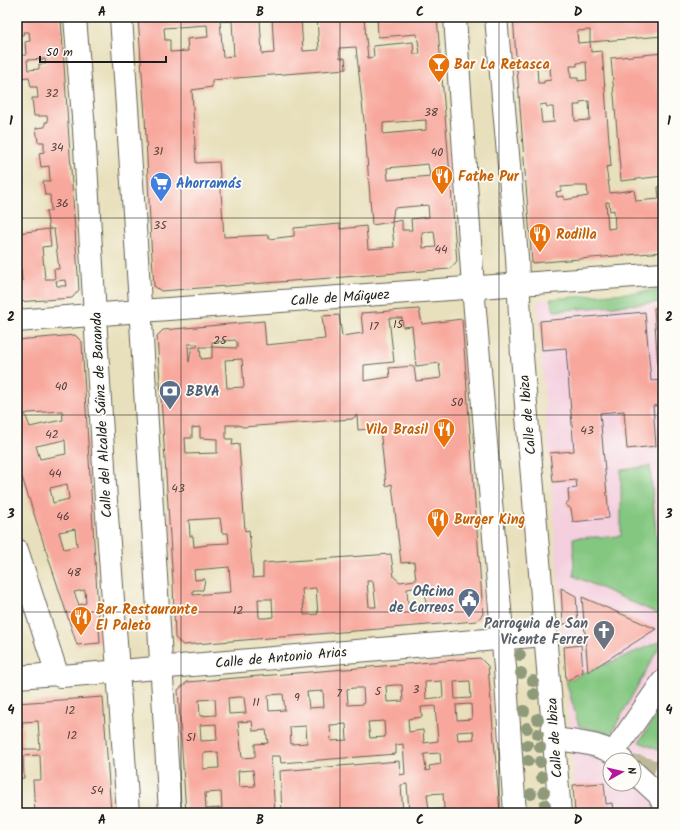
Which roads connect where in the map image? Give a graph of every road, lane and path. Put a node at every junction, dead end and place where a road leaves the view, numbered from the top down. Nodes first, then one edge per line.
1 (75, 17) edge
2 (121, 17) edge
3 (455, 17) edge
4 (496, 17) edge
5 (663, 274) edge
6 (519, 284) junction
7 (473, 287) junction
8 (140, 311) junction
9 (95, 315) junction
10 (17, 321) edge
11 (17, 550) edge
12 (545, 635) junction
13 (502, 639) junction
14 (162, 667) junction
15 (117, 671) junction
16 (57, 674) junction
17 (17, 677) edge
18 (663, 681) edge
19 (554, 739) junction
20 (608, 752) edge
21 (620, 752) edge
22 (642, 779) edge
23 (663, 804) edge
24 (128, 813) edge
25 (170, 813) edge
26 (515, 813) edge
27 (560, 813) edge

1 - 9 street, Calle del Alcalde Sáinz de Baranda
2 - 8 street
3 - 7 street
4 - 6 street, Calle de Ibiza
5 - 6 street, Calle de Máiquez
6 - 7 street, Calle de Máiquez
6 - 12 street, Calle de Ibiza
7 - 8 street, Calle de Máiquez
7 - 13 street
8 - 9 street, Calle de Máiquez
8 - 14 street
9 - 10 street, Calle de Máiquez
9 - 15 street, Calle del Alcalde Sáinz de Baranda
11 - 16 street
12 - 13 street, Calle de Antonio Arias
12 - 19 street, Calle de Ibiza
13 - 14 street, Calle de Antonio Arias
13 - 26 street
14 - 15 street, Calle de Antonio Arias
14 - 25 street
15 - 16 street, Calle de Antonio Arias
15 - 24 street, Calle del Alcalde Sáinz de Baranda
16 - 17 street, Calle de Antonio Arias
18 - 21 street
19 - 20 street
19 - 27 street, Calle de Ibiza
22 - 23 street

